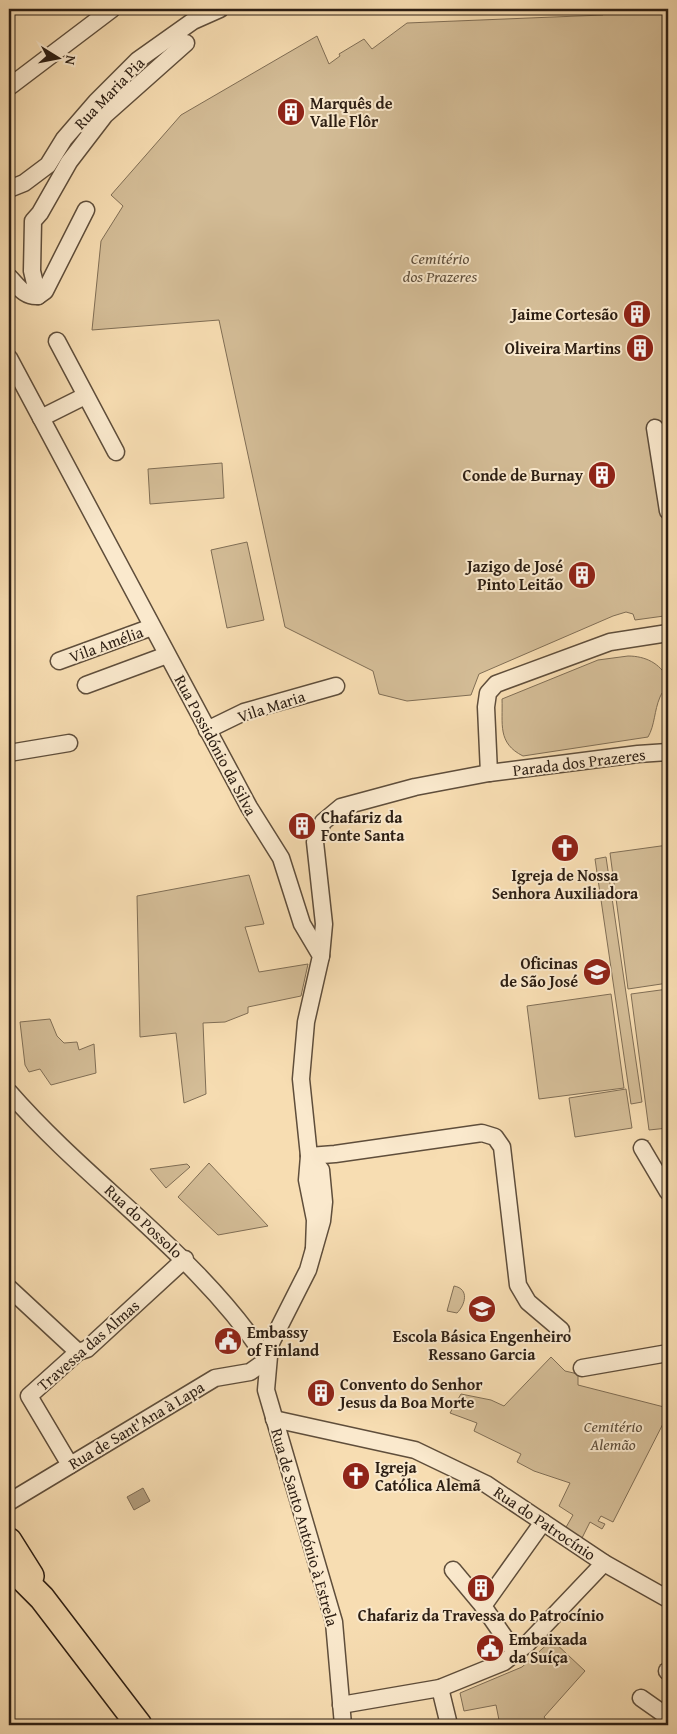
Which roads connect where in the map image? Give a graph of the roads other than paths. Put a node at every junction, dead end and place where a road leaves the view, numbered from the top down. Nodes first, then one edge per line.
1 (112, 9) edge
2 (220, 9) edge
3 (186, 43) dead end
4 (9, 86) edge
5 (9, 189) edge
6 (86, 210) dead end
7 (9, 277) edge
8 (38, 296) junction
9 (57, 341) dead end
10 (9, 358) edge
11 (85, 396) junction
12 (41, 418) junction
13 (655, 428) dead end
14 (116, 452) dead end
15 (668, 511) edge
16 (152, 626) junction
17 (668, 633) edge
18 (167, 654) junction
19 (60, 661) dead end
20 (86, 685) dead end
21 (336, 686) dead end
22 (207, 730) junction
23 (69, 744) dead end
24 (668, 752) edge
25 (9, 753) edge
26 (489, 773) junction
27 (321, 956) junction
28 (9, 1092) edge
29 (642, 1148) dead end
30 (309, 1156) junction
31 (668, 1192) edge
32 (185, 1260) junction
33 (9, 1288) edge
34 (561, 1330) dead end
35 (78, 1352) junction
36 (668, 1353) edge
37 (268, 1360) junction
38 (582, 1368) dead end
39 (274, 1419) junction
40 (70, 1465) junction
41 (9, 1502) edge
42 (543, 1522) junction
43 (9, 1541) edge
44 (604, 1563) junction
45 (9, 1565) edge
46 (453, 1570) dead end
47 (42, 1598) junction
48 (668, 1599) edge
49 (483, 1606) junction
50 (516, 1654) junction
51 (440, 1688) junction
52 (641, 1698) dead end
53 (341, 1705) junction
54 (668, 1717) edge
55 (139, 1725) edge
56 (343, 1725) edge
57 (449, 1725) edge

1 - 4 street
2 - 5 street, Rua Maria Pia
3 - 8 street
6 - 8 street
7 - 8 street
9 - 11 street
10 - 12 street, Rua Possidónio da Silva
11 - 12 street
11 - 14 street
12 - 16 street, Rua Possidónio da Silva
13 - 15 street
16 - 18 street, Rua Possidónio da Silva
16 - 19 street, Vila Amélia
17 - 26 street
18 - 20 street
18 - 22 street, Rua Possidónio da Silva
21 - 22 street, Vila Maria
22 - 27 street, Rua Possidónio da Silva
23 - 25 street
24 - 26 street, Parada dos Prazeres
26 - 27 street, Parada dos Prazeres
27 - 30 street
28 - 32 street, Rua do Possolo
29 - 31 street
30 - 34 street
30 - 37 street
32 - 35 street, Travessa das Almas
32 - 37 street, Rua do Possolo
33 - 35 street
35 - 40 street, Travessa das Almas
36 - 38 street
37 - 39 street, Rua de Santo António à Estrela
37 - 40 street, Rua de Sant'Ana à Lapa
39 - 42 street, Rua do Patrocínio
39 - 53 street, Rua de Santo António à Estrela
40 - 41 street, Rua de Sant'Ana à Lapa
42 - 44 street, Rua do Patrocínio
42 - 49 street
43 - 47 main road
44 - 48 street, Rua do Patrocínio
44 - 50 street
45 - 47 main road
46 - 49 street
47 - 55 main road
49 - 50 street
50 - 51 street
51 - 53 street
51 - 57 street
52 - 54 street
53 - 56 street, Rua de Santo António à Estrela

